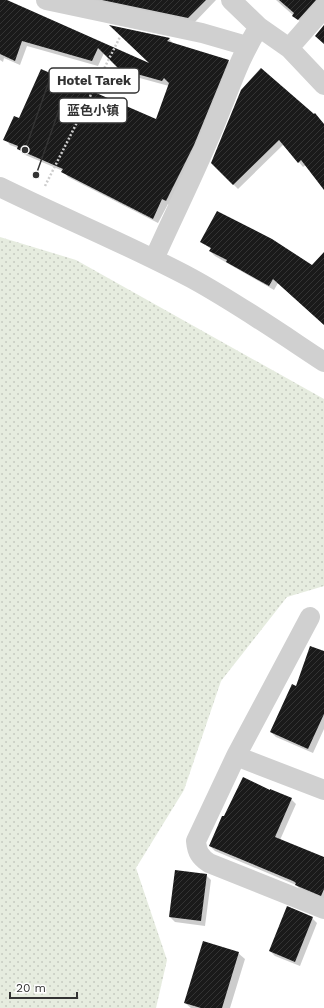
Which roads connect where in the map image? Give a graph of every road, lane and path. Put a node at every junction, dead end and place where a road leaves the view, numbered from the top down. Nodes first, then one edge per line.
1 (46, 0) edge
2 (231, 0) edge
3 (324, 8) edge
4 (129, 18) junction
5 (259, 28) junction
6 (247, 46) junction
7 (289, 48) junction
8 (324, 85) edge
9 (0, 187) edge
10 (36, 204) junction
11 (154, 259) junction
12 (324, 362) edge
13 (310, 617) dead end
14 (236, 756) junction
15 (324, 790) edge
16 (324, 909) edge

1 - 4 street
2 - 5 street
3 - 7 street
4 - 6 street
4 - 10 path
5 - 6 street
5 - 7 street
6 - 11 street
7 - 8 street
9 - 10 street
10 - 11 street
11 - 12 street
13 - 14 street
14 - 15 street
14 - 16 street

